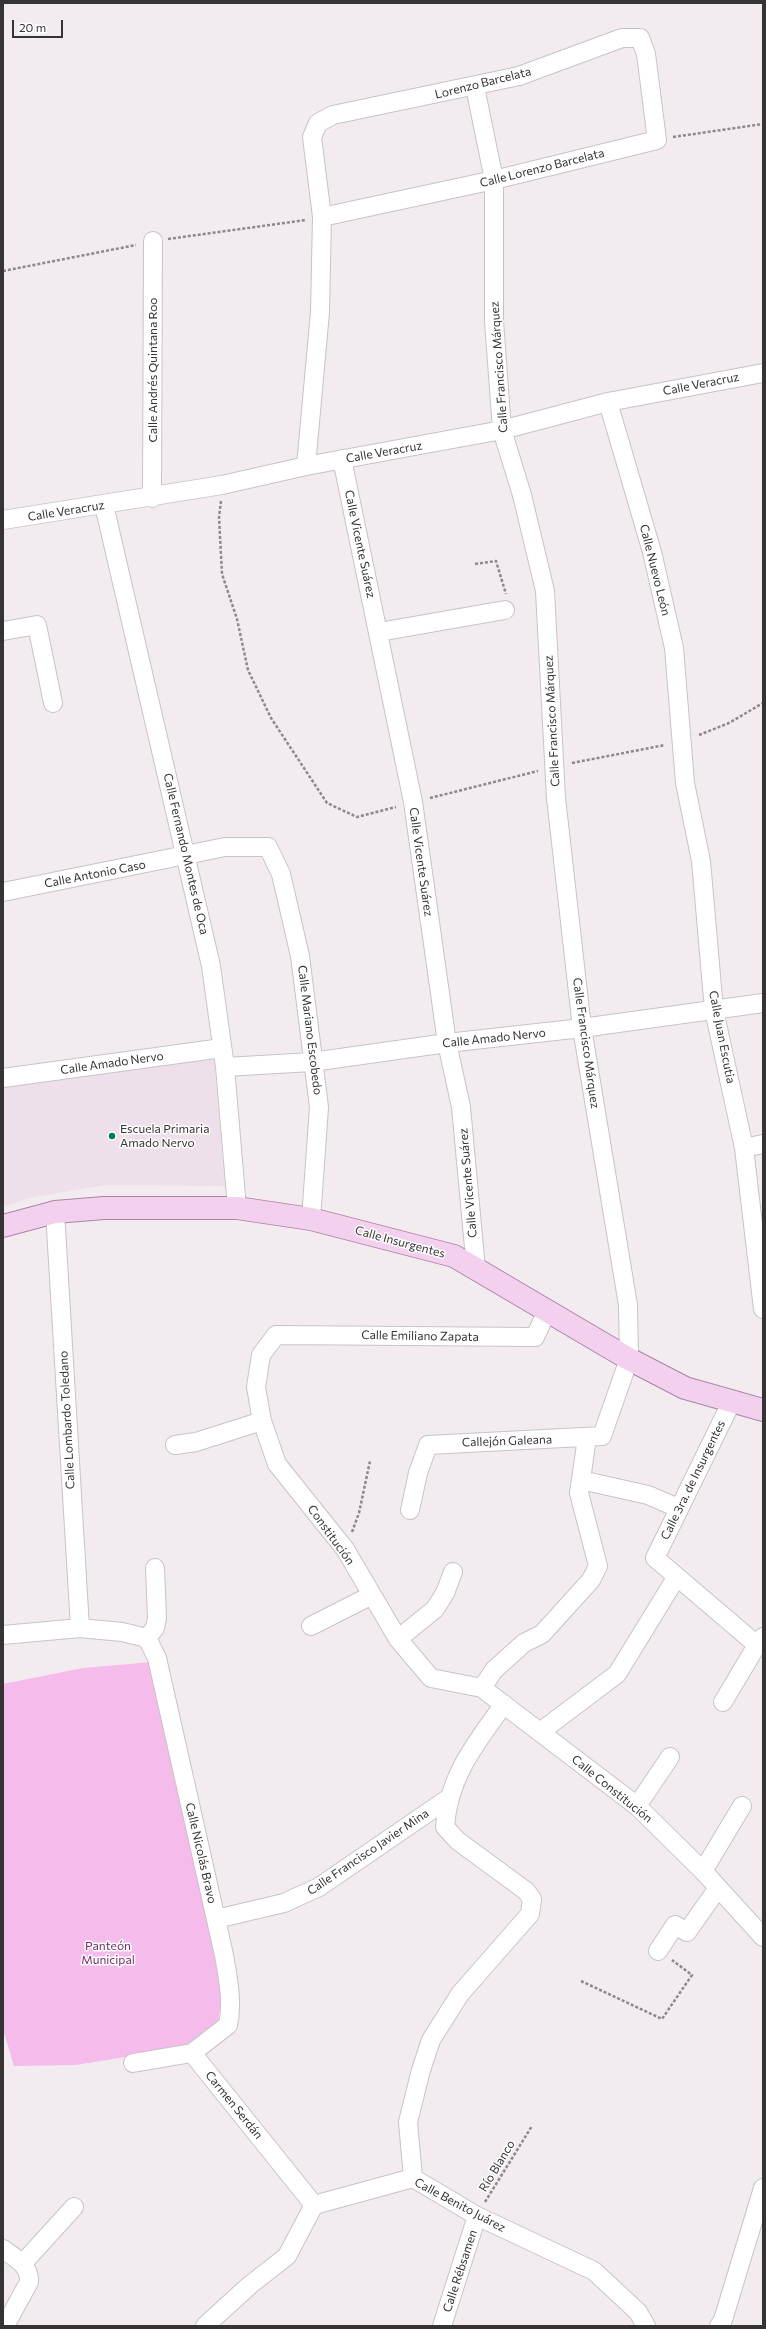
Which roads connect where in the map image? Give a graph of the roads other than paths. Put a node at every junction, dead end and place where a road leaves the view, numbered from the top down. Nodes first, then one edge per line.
1 (475, 87) junction
2 (657, 140) joint
3 (494, 180) junction
4 (322, 217) junction
5 (153, 241) dead end
6 (763, 373) edge
7 (608, 402) junction
8 (502, 430) junction
9 (342, 459) junction
10 (306, 466) junction
11 (152, 498) junction
12 (104, 505) junction
13 (3, 520) edge
14 (505, 610) road end
15 (3, 631) edge
16 (379, 632) junction
17 (53, 703) dead end
18 (681, 742) joint
19 (268, 847) joint
20 (187, 856) junction
21 (3, 892) edge
22 (763, 1003) edge
23 (714, 1010) junction
24 (582, 1028) junction
25 (447, 1043) junction
26 (222, 1048) junction
27 (312, 1062) junction
28 (225, 1067) junction
29 (3, 1078) edge
30 (763, 1144) edge
31 (744, 1148) junction
32 (237, 1208) junction
33 (55, 1212) junction
34 (311, 1218) junction
35 (3, 1226) edge
36 (476, 1269) junction
37 (763, 1309) edge
38 (547, 1311) junction
39 (276, 1335) joint
40 (629, 1359) junction
41 (731, 1403) junction
42 (763, 1410) edge
43 (262, 1421) junction
44 (587, 1438) junction
45 (175, 1445) dead end
46 (581, 1480) junction
47 (678, 1508) junction
48 (410, 1510) dead end
49 (155, 1568) dead end
50 (453, 1572) dead end
51 (676, 1578) junction
52 (372, 1596) junction
53 (311, 1626) dead end
54 (80, 1628) junction
55 (3, 1635) edge
56 (146, 1638) junction
57 (398, 1639) junction
58 (760, 1641) edge
59 (482, 1688) junction
60 (723, 1702) dead end
61 (504, 1704) junction
62 (540, 1732) junction
63 (670, 1757) dead end
64 (449, 1798) junction
65 (637, 1806) junction
66 (742, 1806) dead end
67 (703, 1872) junction
68 (718, 1888) junction
69 (216, 1919) junction
70 (763, 1937) edge
71 (658, 1951) road end
72 (192, 2053) junction
73 (132, 2063) dead end
74 (413, 2178) junction
75 (763, 2188) edge
76 (314, 2205) junction
77 (74, 2207) dead end
78 (477, 2216) junction
79 (3, 2249) edge
80 (23, 2263) junction
81 (6, 2324) dead end
82 (205, 2326) edge
83 (442, 2326) edge
84 (646, 2326) edge
85 (719, 2326) edge

1 - 2 street, Lorenzo Barcelata
1 - 3 street, Calle Francisco Márquez
1 - 4 street, Lorenzo Barcelata
2 - 3 street, Calle Lorenzo Barcelata
3 - 4 street, Calle Lorenzo Barcelata
3 - 8 street, Calle Francisco Márquez
4 - 10 street
5 - 11 street, Calle Andrés Quintana Roo
6 - 7 street, Calle Veracruz
7 - 8 street, Calle Veracruz
7 - 18 street, Calle Nuevo León
8 - 9 street, Calle Veracruz
8 - 24 street, Calle Francisco Márquez
9 - 10 street, Calle Veracruz
9 - 16 street, Calle Vicente Suárez
10 - 11 street, Calle Veracruz
11 - 12 street, Calle Veracruz
12 - 13 street, Calle Veracruz
12 - 20 street, Calle Fernando Montes de Oca
14 - 16 street
15 - 17 street
16 - 25 street, Calle Vicente Suárez
18 - 23 street, Calle Juan Escutia
19 - 20 street, Calle Antonio Caso
19 - 27 street, Calle Mariano Escobedo
20 - 21 street, Calle Antonio Caso
20 - 26 street, Calle Fernando Montes de Oca
22 - 23 street, Calle Amado Nervo
23 - 24 street, Calle Amado Nervo
23 - 31 street, Calle Juan Escutia
24 - 25 street, Calle Amado Nervo
24 - 40 street, Calle Francisco Márquez
25 - 27 street, Calle Amado Nervo
25 - 36 street, Calle Vicente Suárez
26 - 28 street, Calle Fernando Montes de Oca
26 - 29 street, Calle Amado Nervo
27 - 28 street, Calle Amado Nervo
27 - 34 street, Calle Mariano Escobedo
28 - 32 street, Calle Fernando Montes de Oca
30 - 31 street
31 - 37 street, Calle Juan Escutia
32 - 33 main road, Calle Insurgentes
32 - 34 main road, Calle Insurgentes
33 - 35 main road, Calle Insurgentes
33 - 54 street, Calle Lombardo Toledano
34 - 36 main road, Calle Insurgentes
36 - 38 main road, Calle Insurgentes
38 - 39 street, Calle Emiliano Zapata
38 - 40 main road, Calle Insurgentes
39 - 43 street, Constitución
40 - 41 main road, Calle Insurgentes
40 - 44 street, Callejón Galeana
41 - 42 main road, Calle Insurgentes
41 - 47 street, Calle 3ra. de Insurgentes
43 - 45 street
43 - 52 street, Constitución
44 - 46 street
44 - 48 street, Callejón Galeana
46 - 47 street
46 - 59 street
47 - 51 street, Calle 3ra. de Insurgentes
49 - 56 street
50 - 57 street
51 - 58 street
51 - 62 street
52 - 53 street
52 - 57 street, Constitución
54 - 55 street
54 - 56 street
56 - 69 street, Calle Nicolás Bravo
57 - 59 street, Constitución
58 - 60 street
59 - 61 street, Calle Constitución
61 - 62 street, Calle Constitución
61 - 64 street, Calle Francisco Javier Mina
62 - 65 street, Calle Constitución
63 - 65 street
64 - 69 street, Calle Francisco Javier Mina
64 - 74 street, Calle Francisco Javier Mina
65 - 67 street, Calle Constitución
66 - 67 street
67 - 68 street, Calle Constitución
68 - 70 street, Calle Constitución
68 - 71 street
69 - 72 street, Calle Nicolás Bravo
72 - 73 street
72 - 76 street, Carmen Serdán
74 - 76 street, Calle Benito Juárez
74 - 78 street, Calle Benito Juárez
75 - 85 street
76 - 82 street
77 - 80 street
78 - 83 street, Calle Rébsamen
78 - 84 street, Calle Benito Juárez
79 - 80 street
80 - 81 street

